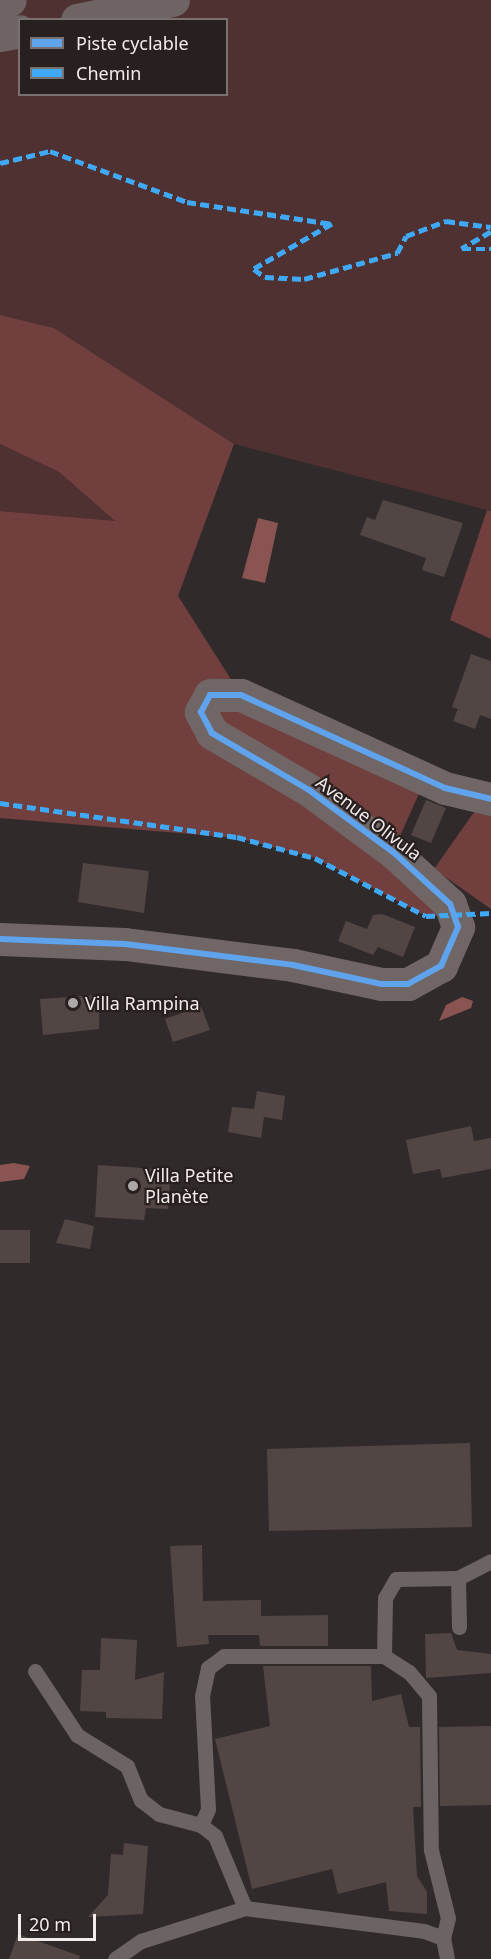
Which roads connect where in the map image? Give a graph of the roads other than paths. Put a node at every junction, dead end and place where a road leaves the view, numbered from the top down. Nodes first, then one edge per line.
1 (10, 0) edge
2 (173, 0) edge
3 (0, 3) edge
4 (87, 18) edge
5 (18, 31) edge
6 (0, 35) edge
7 (491, 799) edge
8 (0, 939) edge
9 (491, 1561) edge
10 (458, 1578) junction
11 (459, 1627) dead end
12 (384, 1656) junction
13 (35, 1671) dead end
14 (201, 1825) junction
15 (245, 1908) junction
16 (443, 1938) junction
17 (115, 1959) edge
18 (447, 1959) edge

1 - 3 main road
2 - 4 main road
5 - 6 main road
7 - 8 street, Avenue Olivula
9 - 10 lane
10 - 11 lane
10 - 12 lane
12 - 14 lane
12 - 16 lane
13 - 14 lane
14 - 15 lane
15 - 16 lane
15 - 17 lane
16 - 18 lane

